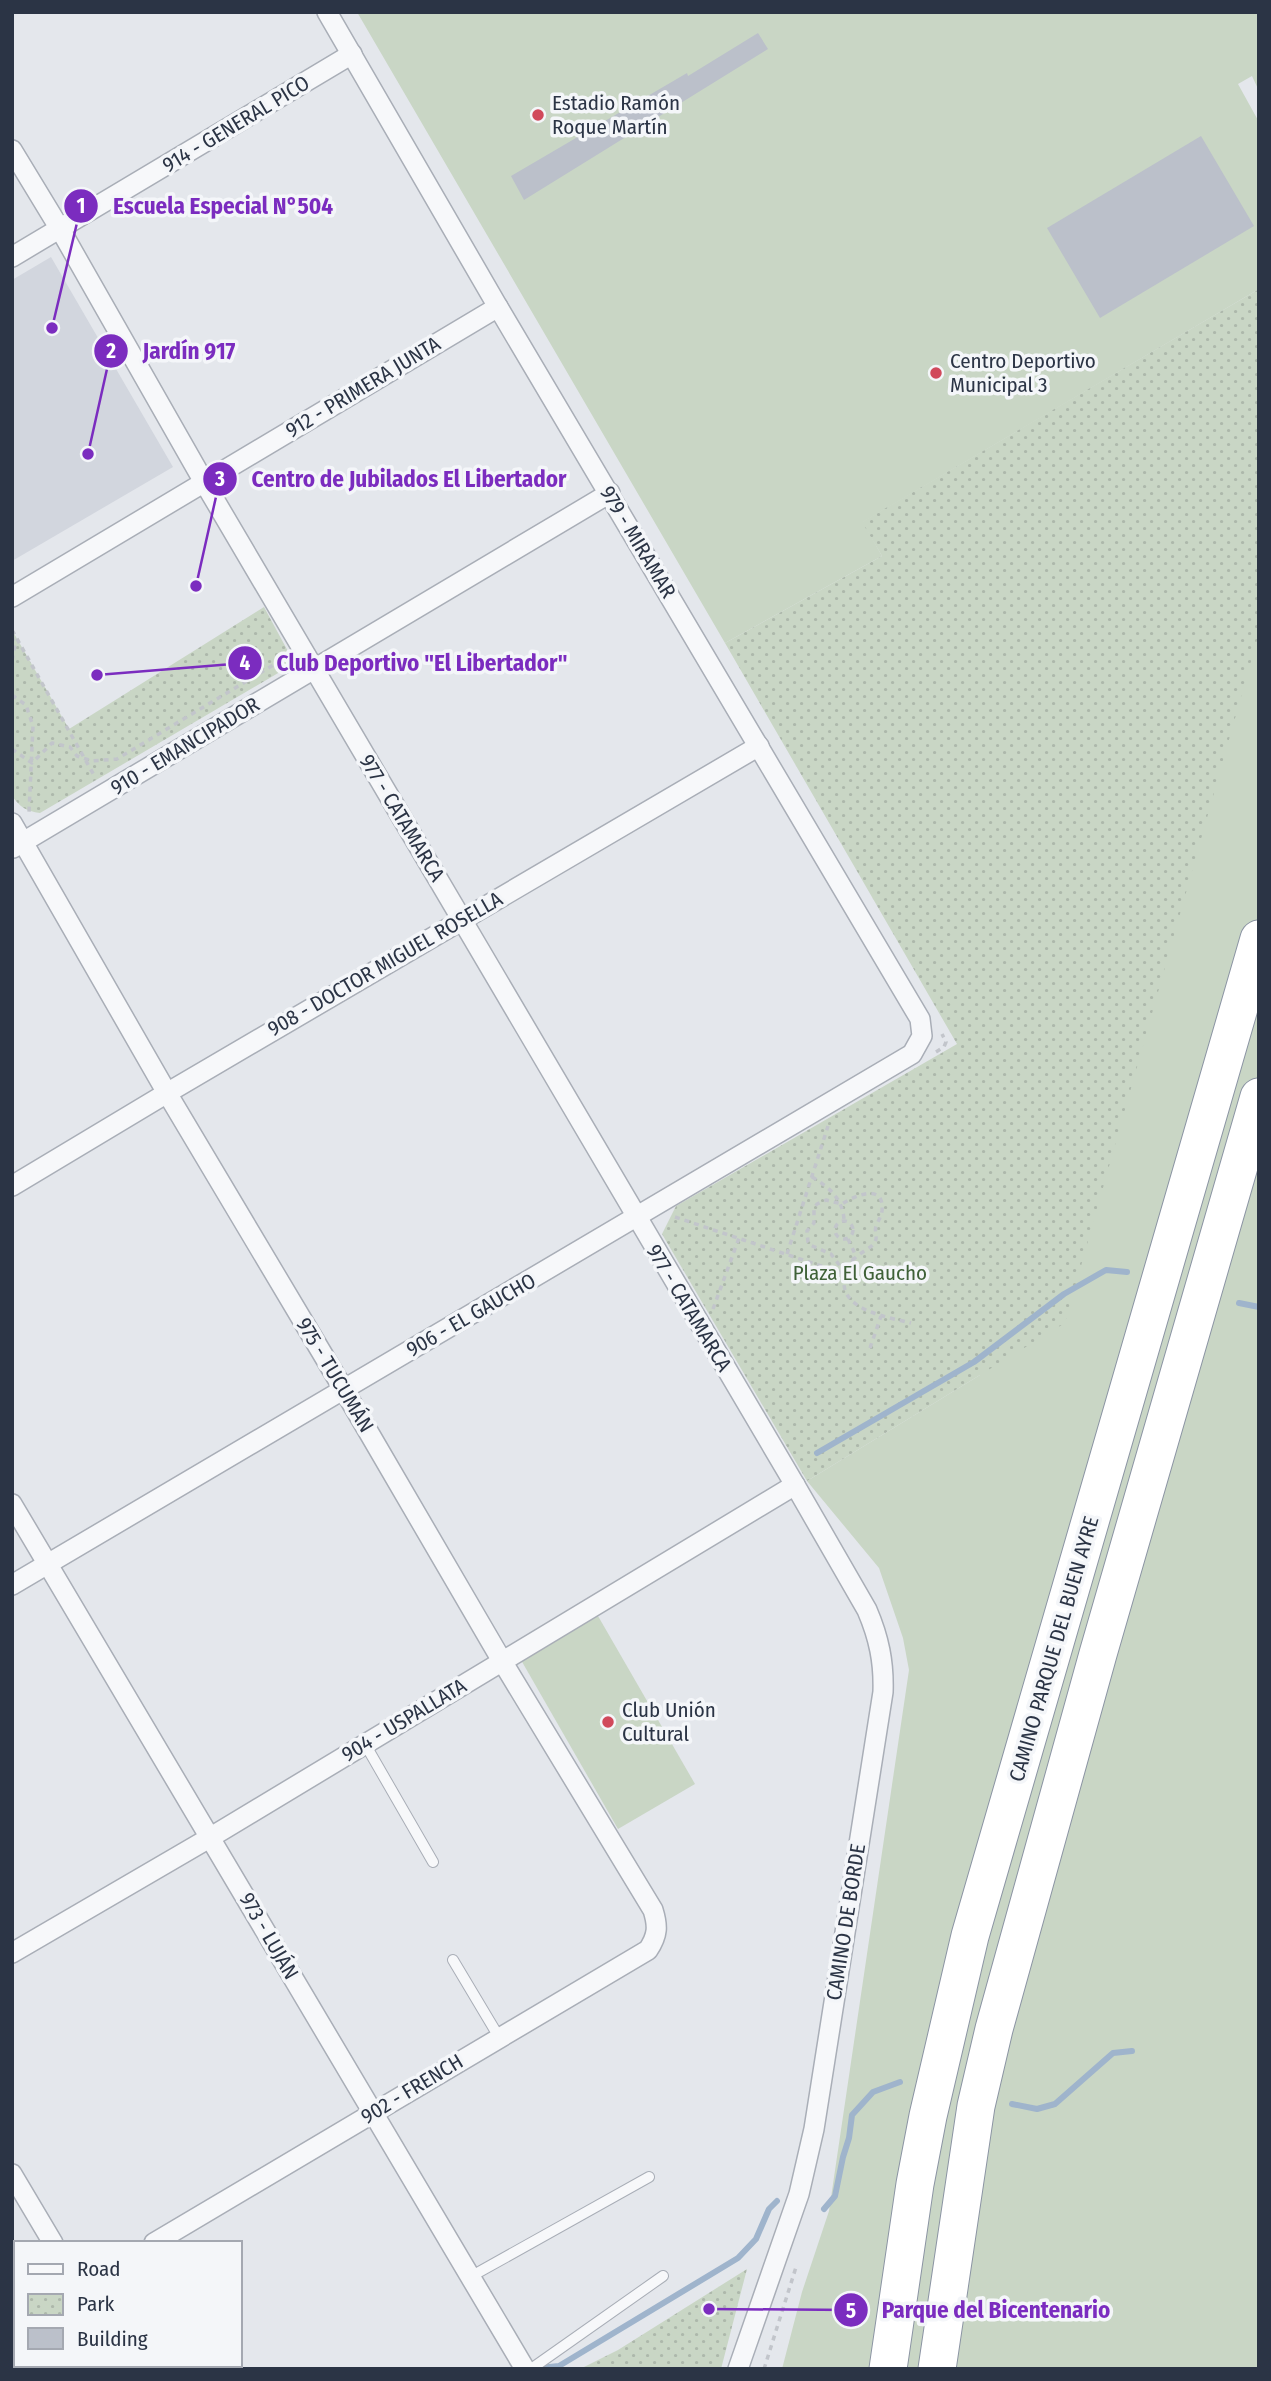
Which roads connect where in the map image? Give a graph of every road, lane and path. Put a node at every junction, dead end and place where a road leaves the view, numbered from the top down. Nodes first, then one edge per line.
1 (327, 12) edge
2 (352, 54) junction
3 (12, 150) edge
4 (60, 229) junction
5 (12, 257) edge
6 (498, 307) junction
7 (204, 482) junction
8 (610, 494) junction
9 (12, 597) edge
10 (12, 630) edge
11 (12, 636) edge
12 (278, 643) dead end
13 (12, 661) edge
14 (313, 669) junction
15 (12, 695) edge
16 (759, 746) junction
17 (12, 748) edge
18 (84, 758) junction
19 (32, 764) junction
20 (97, 780) dead end
21 (29, 812) dead end
22 (12, 823) edge
23 (18, 845) edge
24 (462, 919) junction
25 (1259, 939) edge
26 (922, 1037) joint
27 (166, 1093) junction
28 (1259, 1097) edge
29 (831, 1115) dead end
30 (811, 1177) junction
31 (12, 1186) edge
32 (842, 1204) junction
33 (667, 1214) dead end
34 (636, 1218) junction
35 (844, 1221) junction
36 (739, 1238) junction
37 (848, 1239) junction
38 (787, 1254) junction
39 (854, 1259) junction
40 (849, 1267) junction
41 (845, 1274) junction
42 (712, 1312) dead end
43 (881, 1315) junction
44 (911, 1323) dead end
45 (870, 1348) dead end
46 (344, 1390) junction
47 (795, 1485) junction
48 (12, 1504) edge
49 (48, 1564) junction
50 (12, 1585) edge
51 (502, 1661) junction
52 (365, 1744) junction
53 (211, 1837) junction
54 (433, 1862) dead end
55 (658, 1925) joint
56 (12, 1953) edge
57 (453, 1961) dead end
58 (499, 2037) junction
59 (372, 2112) junction
60 (12, 2174) edge
61 (649, 2177) dead end
62 (52, 2241) edge
63 (157, 2241) edge
64 (663, 2276) dead end
65 (470, 2277) junction
66 (525, 2369) edge
67 (531, 2369) edge
68 (738, 2369) edge
69 (888, 2369) edge
70 (937, 2369) edge

1 - 2 street, 979 - MIRAMAR
2 - 4 street, 914 - GENERAL PICO
2 - 6 street, 979 - MIRAMAR
3 - 4 street, 977 - CATAMARCA
4 - 5 street, 914 - GENERAL PICO
4 - 7 street, 977 - CATAMARCA
6 - 7 street, 912 - PRIMERA JUNTA
6 - 8 street, 979 - MIRAMAR
7 - 9 street, 912 - PRIMERA JUNTA
7 - 14 street, 977 - CATAMARCA
8 - 14 street, 910 - EMANCIPADOR
8 - 16 street, 979 - MIRAMAR
10 - 18 path
11 - 13 path
12 - 18 path
14 - 23 street, 910 - EMANCIPADOR
14 - 24 street, 977 - CATAMARCA
15 - 19 path
16 - 24 street, 908 - DOCTOR MIGUEL ROSELLA
16 - 26 street, 979 - MIRAMAR
17 - 19 path
18 - 19 path
18 - 20 path
19 - 21 path
22 - 23 street, 975 - TUCUMÁN
23 - 27 street, 975 - TUCUMÁN
24 - 27 street, 908 - DOCTOR MIGUEL ROSELLA
24 - 34 street, 977 - CATAMARCA
25 - 69 highway, CAMINO PARQUE DEL BUEN AYRE
26 - 34 street, 906 - EL GAUCHO
27 - 31 street, 908 - DOCTOR MIGUEL ROSELLA
27 - 46 street, 975 - TUCUMÁN
28 - 70 highway, CAMINO PARQUE DEL BUEN AYRE
29 - 30 path
30 - 32 path
30 - 38 path
32 - 35 path
32 - 39 path
32 - 40 path
33 - 36 path
34 - 46 street, 906 - EL GAUCHO
34 - 47 street, 977 - CATAMARCA
35 - 37 path
35 - 37 path
36 - 38 path
36 - 42 path
37 - 39 path
38 - 41 path
39 - 40 path
40 - 41 path
41 - 43 path
43 - 44 path
43 - 45 path
46 - 49 street, 906 - EL GAUCHO
46 - 51 street, 975 - TUCUMÁN
47 - 51 street, 904 - USPALLATA
47 - 68 street, CAMINO DE BORDE
48 - 49 street, 973 - LUJÁN
49 - 50 street, 906 - EL GAUCHO
49 - 53 street, 973 - LUJÁN
51 - 52 street, 904 - USPALLATA
51 - 55 street, 975 - TUCUMÁN
52 - 53 street, 904 - USPALLATA
52 - 54 lane
53 - 56 street, 904 - USPALLATA
53 - 59 street, 973 - LUJÁN
55 - 58 street, 902 - FRENCH
57 - 58 lane
58 - 59 street, 902 - FRENCH
59 - 63 street, 902 - FRENCH
59 - 65 street, 973 - LUJÁN
60 - 62 street
61 - 65 lane
64 - 67 lane
65 - 66 street, 973 - LUJÁN

